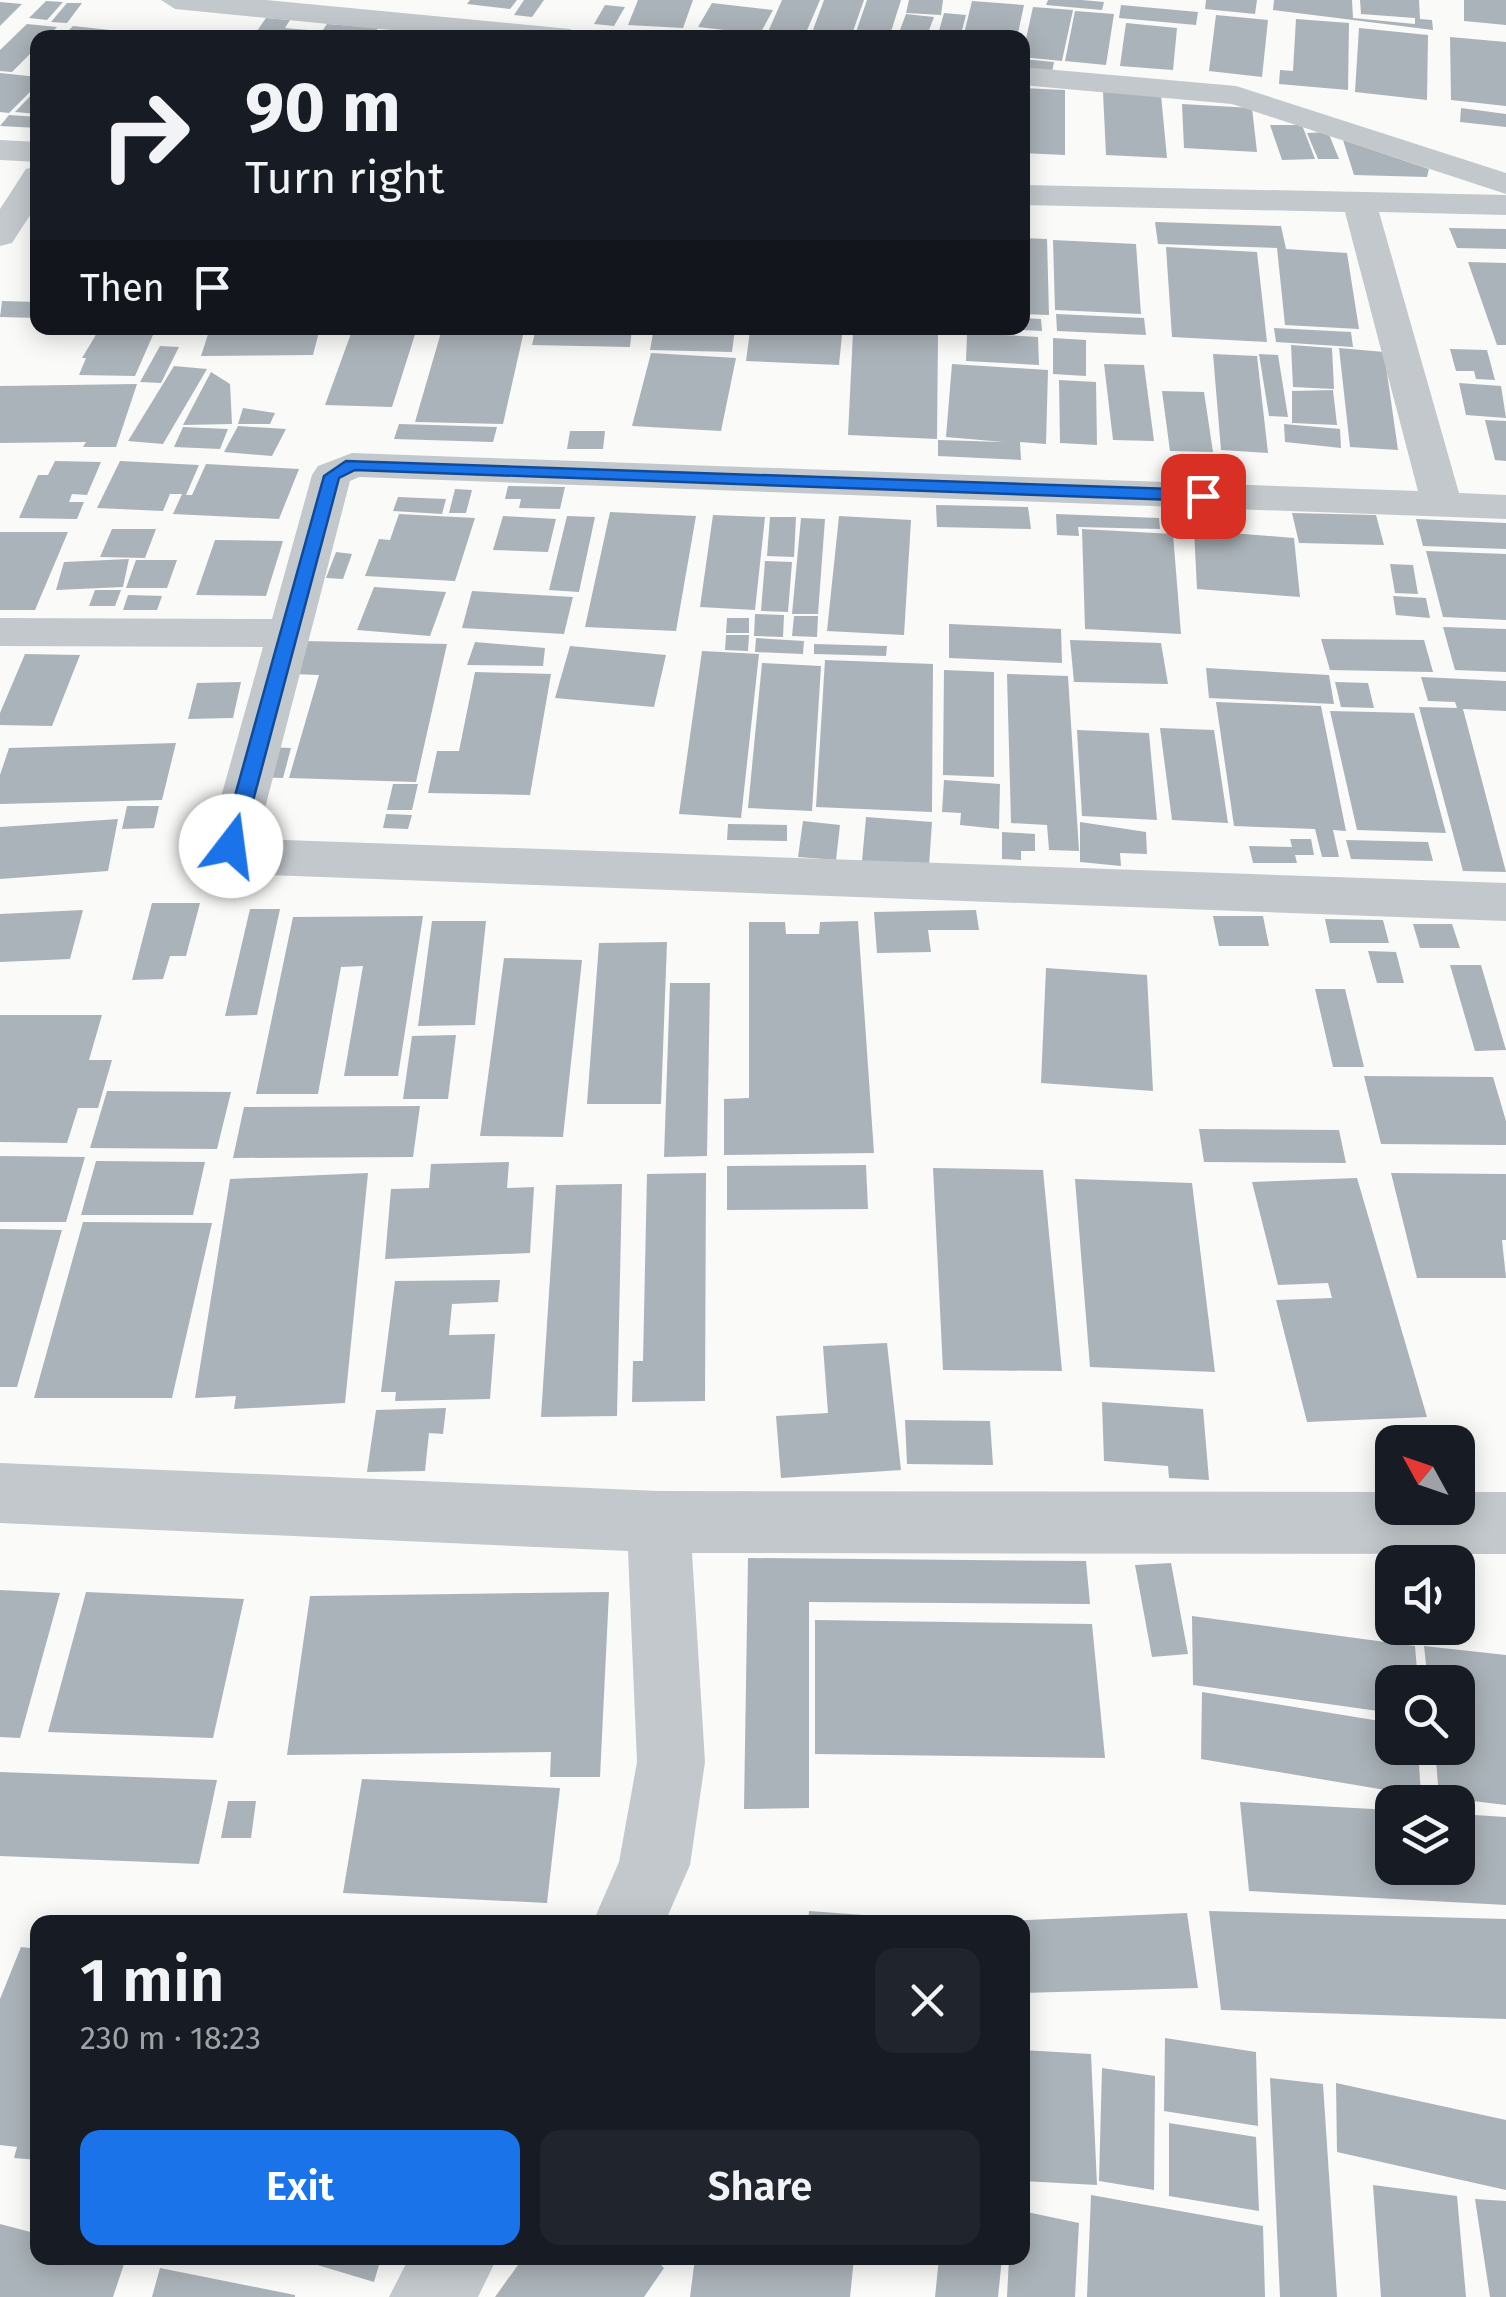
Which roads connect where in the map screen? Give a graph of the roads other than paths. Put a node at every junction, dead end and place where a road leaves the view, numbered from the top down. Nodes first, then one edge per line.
1 (174, 0) edge
2 (225, 5) junction
3 (205, 30) edge
4 (486, 30) edge
5 (1030, 77) edge
6 (0, 150) edge
7 (30, 152) edge
8 (1506, 184) edge
9 (30, 189) edge
10 (1030, 195) edge
11 (1359, 202) junction
12 (1506, 205) edge
13 (0, 236) edge
14 (1442, 505) junction
15 (1506, 507) edge
16 (0, 632) edge
17 (286, 633) junction
18 (1506, 902) edge
19 (0, 1494) edge
20 (658, 1522) junction
21 (1506, 1523) edge
22 (632, 1915) edge
23 (452, 2265) edge
24 (430, 2297) edge

1 - 2 street
2 - 3 street
2 - 4 street
5 - 8 street
6 - 7 street
9 - 13 street
10 - 11 street
11 - 12 street
11 - 14 street
14 - 15 street
14 - 17 street
16 - 17 street
17 - 18 street
19 - 20 street
20 - 21 street
20 - 22 street
23 - 24 street

